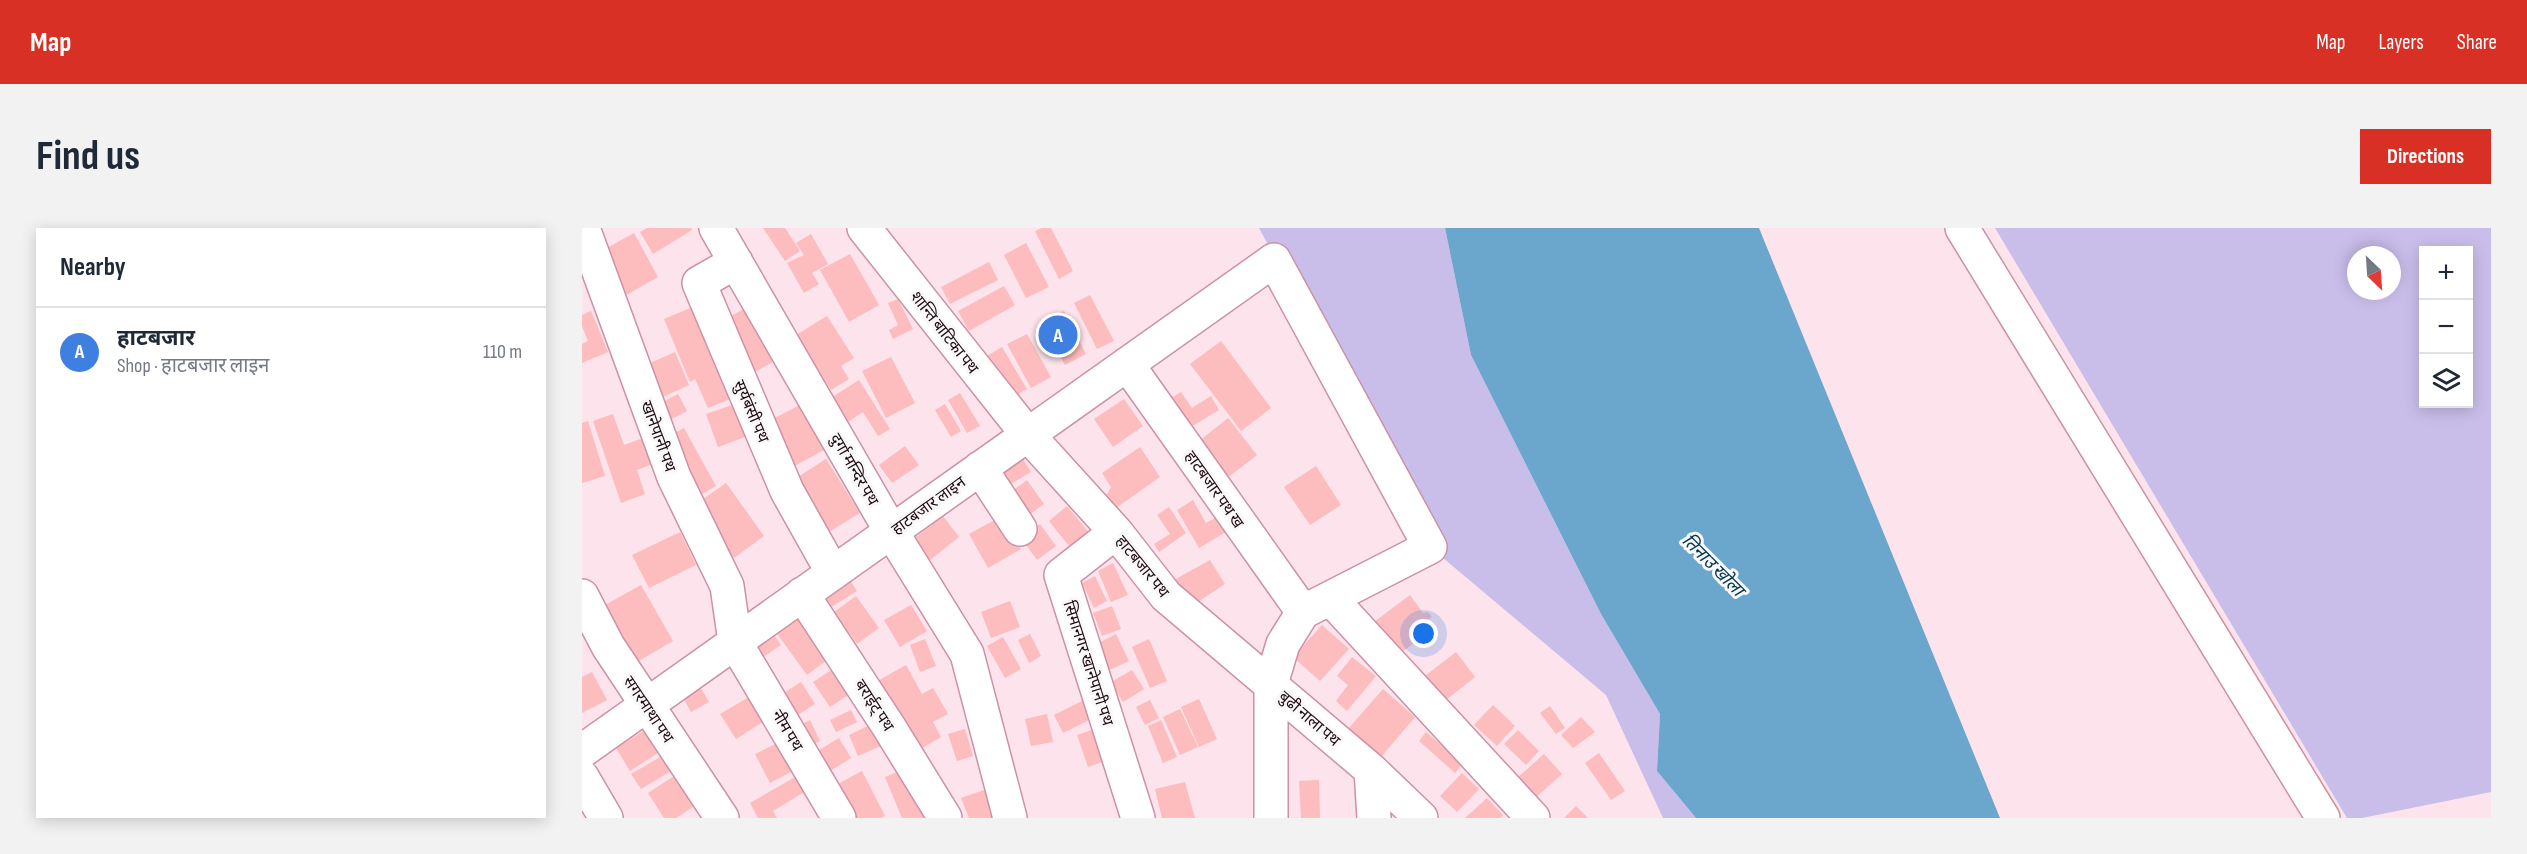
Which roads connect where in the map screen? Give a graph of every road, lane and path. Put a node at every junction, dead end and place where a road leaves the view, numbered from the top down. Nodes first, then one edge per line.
1 (583, 228) edge
2 (716, 228) edge
3 (864, 228) edge
4 (1962, 228) edge
5 (736, 262) junction
6 (1127, 364) junction
7 (1028, 435) junction
8 (980, 468) junction
9 (1020, 529) dead end
10 (891, 531) junction
11 (1116, 532) junction
12 (833, 573) junction
13 (802, 594) junction
14 (582, 596) edge
15 (1318, 606) junction
16 (735, 642) junction
17 (1271, 684) junction
18 (646, 705) junction
19 (582, 751) edge
20 (1371, 770) junction
21 (582, 777) edge
22 (606, 818) edge
23 (722, 818) edge
24 (839, 818) edge
25 (945, 818) edge
26 (1010, 818) edge
27 (1138, 818) edge
28 (1270, 818) edge
29 (1374, 818) edge
30 (1421, 818) edge
31 (1533, 818) edge
32 (2323, 818) edge

1 - 16 street, खानेपानी पथ
2 - 5 street, दुर्गा मन्दिर पथ
3 - 7 street, शान्ति बाटिका पथ
4 - 32 street
5 - 10 street, दुर्गा मन्दिर पथ
5 - 12 street, सुर्यबंसी पथ
6 - 7 street, हाटबजार लाइन
6 - 15 street, हाटबजार पथ ख
6 - 15 street, हाटबजार लाइन
7 - 8 street, हाटबजार लाइन
7 - 11 street, हाटबजार पथ
8 - 9 street
8 - 10 street, हाटबजार लाइन
10 - 12 street, हाटबजार लाइन
10 - 26 street, दुर्गा मन्दिर पथ
11 - 17 street, हाटबजार पथ
11 - 27 street, सिमानगर खानेपानी पथ
12 - 13 street, हाटबजार लाइन
13 - 16 street, हाटबजार लाइन
13 - 25 street, बराईट् पथ
14 - 18 street, सगरमाथा पथ
15 - 17 street
15 - 31 street, हाटबजार पथ ख
16 - 18 street, हाटबजार लाइन
16 - 24 street, नीम पथ
17 - 20 street, बुढी नाला पथ
17 - 28 street, बुढी नाला पथ
18 - 19 street, हाटबजार लाइन
18 - 23 street, सगरमाथा पथ
20 - 29 street
20 - 30 street, बुढी नाला पथ
21 - 22 street

